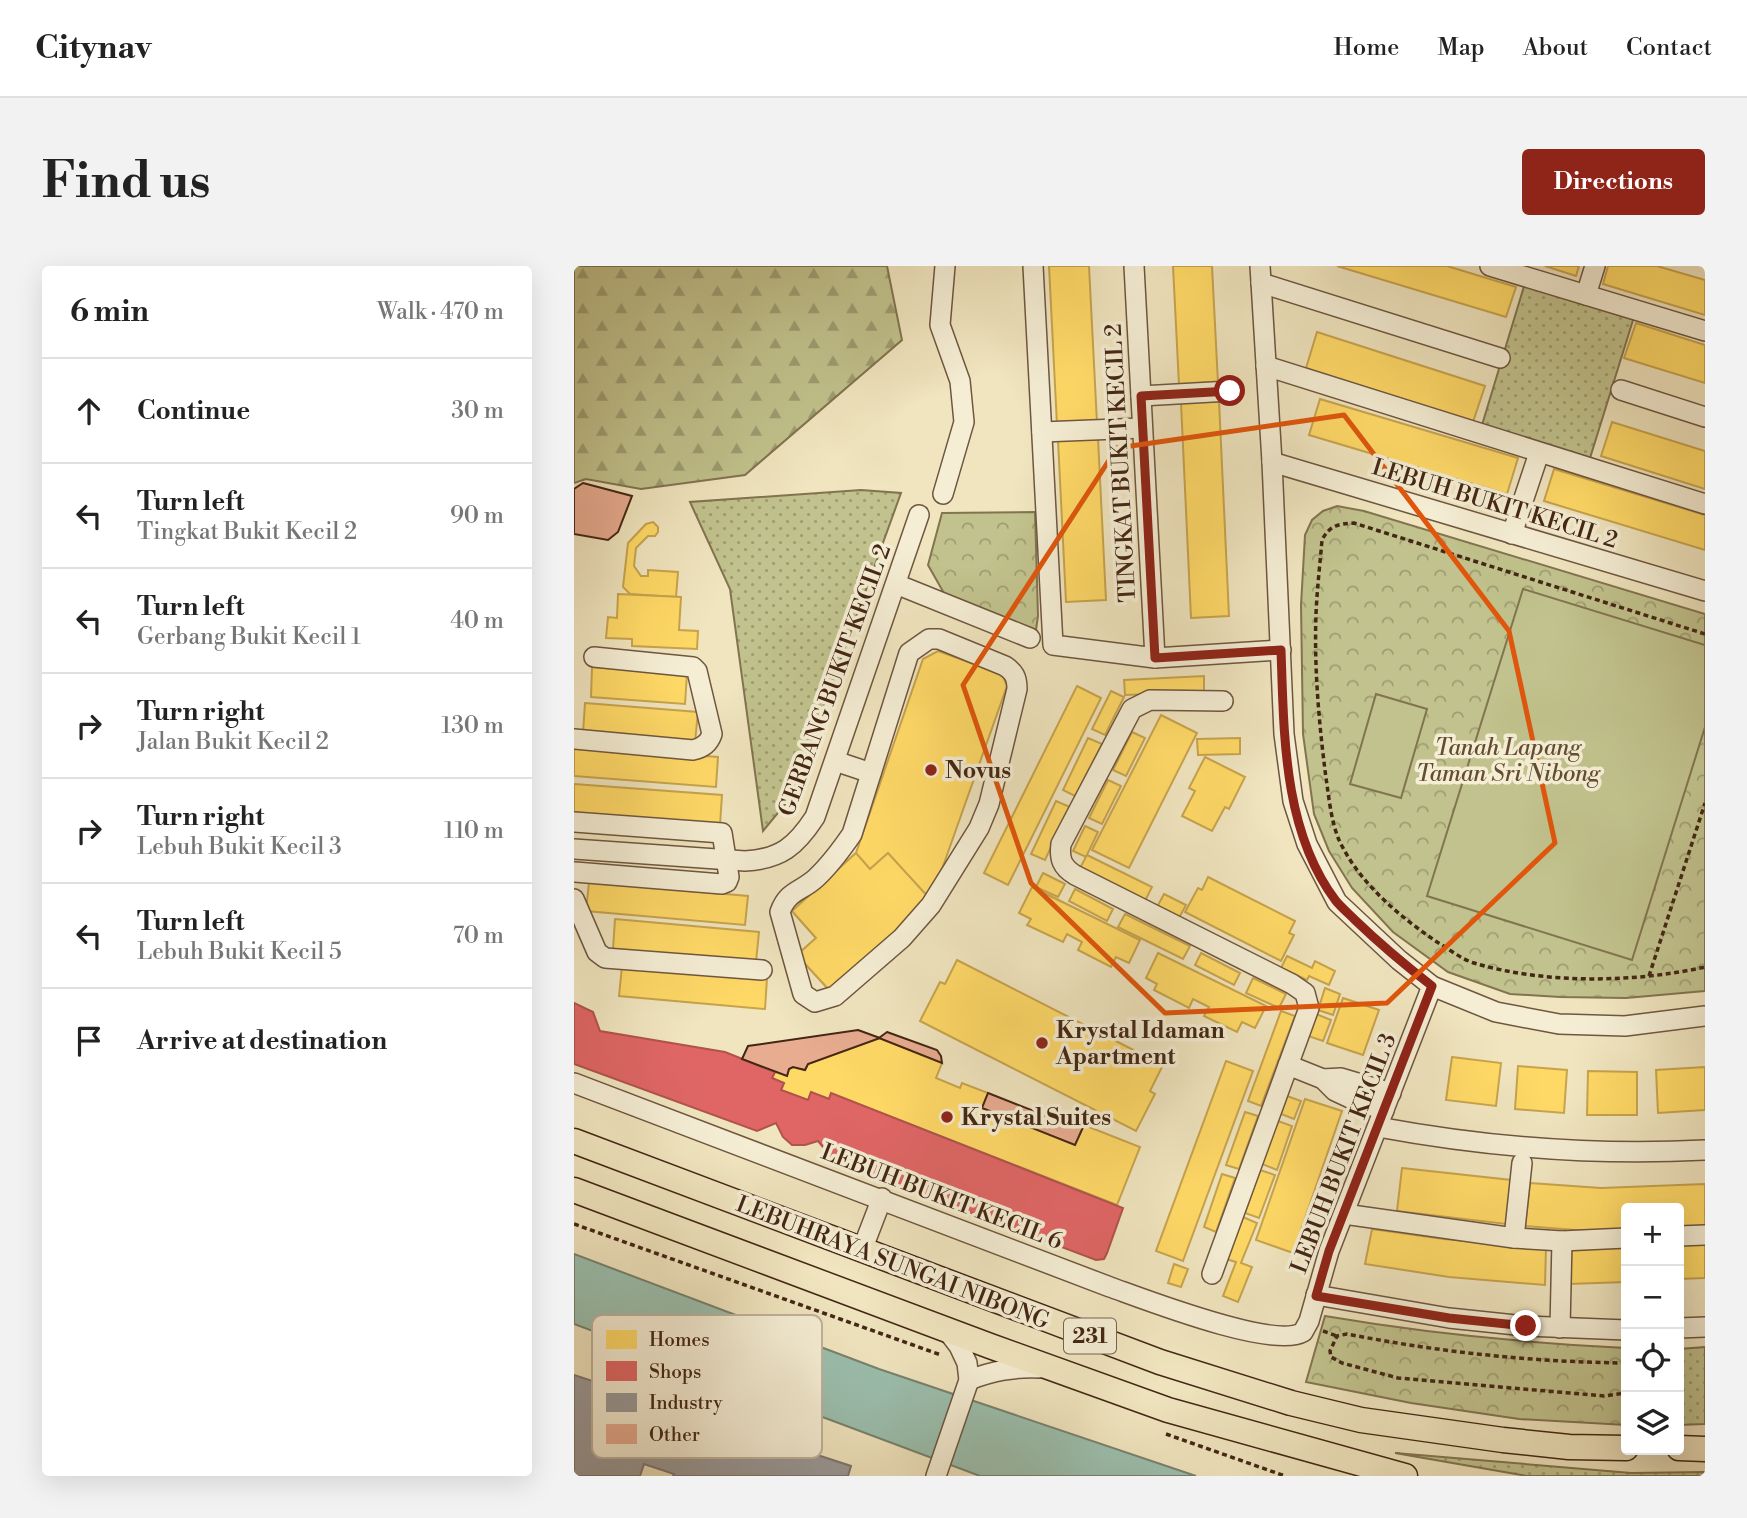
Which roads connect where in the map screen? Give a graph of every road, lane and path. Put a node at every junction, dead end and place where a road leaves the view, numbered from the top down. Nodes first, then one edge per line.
1 (945, 266) edge
2 (1033, 266) edge
3 (1134, 266) edge
4 (1490, 266) edge
5 (1595, 266) edge
6 (1261, 275) edge
7 (1586, 295) junction
8 (1705, 331) edge
9 (1500, 358) dead end
10 (1266, 366) junction
11 (1621, 390) dead end
12 (1230, 391) dead end
13 (1141, 396) junction
14 (1705, 417) edge
15 (1142, 428) junction
16 (1042, 432) junction
17 (1539, 453) junction
18 (1272, 462) junction
19 (943, 494) dead end
20 (1705, 504) edge
21 (919, 515) dead end
22 (1512, 534) junction
23 (896, 584) junction
24 (1705, 591) edge
25 (1705, 634) edge
26 (1030, 638) dead end
27 (1281, 650) junction
28 (594, 657) dead end
29 (1155, 658) junction
30 (1223, 701) dead end
31 (574, 739) edge
32 (835, 761) junction
33 (871, 773) junction
34 (1705, 803) edge
35 (574, 822) edge
36 (576, 850) edge
37 (727, 859) junction
38 (574, 872) edge
39 (574, 899) edge
40 (1705, 967) edge
41 (762, 970) dead end
42 (1650, 976) junction
43 (1432, 986) junction
44 (1705, 1016) edge
45 (1288, 1065) junction
46 (574, 1083) edge
47 (1384, 1110) junction
48 (574, 1140) edge
49 (1705, 1150) edge
50 (1522, 1163) dead end
51 (574, 1190) edge
52 (882, 1198) junction
53 (1344, 1214) junction
54 (574, 1224) edge
55 (1705, 1235) edge
56 (1684, 1236) edge
57 (1514, 1238) junction
58 (1621, 1238) edge
59 (1562, 1241) junction
60 (862, 1250) junction
61 (1212, 1274) dead end
62 (1316, 1296) junction
63 (1705, 1327) edge
64 (1560, 1328) junction
65 (1684, 1328) edge
66 (946, 1329) junction
67 (1621, 1330) edge
68 (1297, 1335) joint
69 (945, 1356) dead end
70 (1621, 1363) edge
71 (1051, 1368) junction
72 (967, 1385) junction
73 (1621, 1394) edge
74 (1621, 1448) edge
75 (1684, 1448) edge
76 (1705, 1449) edge
77 (937, 1473) edge
78 (1405, 1476) edge

1 - 19 street
2 - 16 street
3 - 13 street, TINGKAT BUKIT KECIL 2
4 - 7 street
5 - 7 street
6 - 9 street
6 - 10 street
7 - 8 street
10 - 17 street
10 - 18 street
11 - 14 street
12 - 13 street
13 - 15 street, TINGKAT BUKIT KECIL 2
15 - 16 street
15 - 29 street, TINGKAT BUKIT KECIL 2
16 - 29 street
17 - 20 street
17 - 22 street
18 - 22 street, LEBUH BUKIT KECIL 2
18 - 27 street
21 - 23 street, GERBANG BUKIT KECIL 2
22 - 24 street, LEBUH BUKIT KECIL 2
23 - 26 street
23 - 32 street, GERBANG BUKIT KECIL 2
25 - 42 path
27 - 29 street
27 - 43 street
28 - 31 street
30 - 45 street
32 - 33 street
32 - 37 street, GERBANG BUKIT KECIL 2
33 - 33 street
34 - 42 path
35 - 37 street
36 - 37 street, GERBANG BUKIT KECIL 2
36 - 38 street
37 - 38 street
39 - 41 street
40 - 42 path
43 - 44 street
43 - 47 street, LEBUH BUKIT KECIL 3
45 - 47 street
45 - 61 street
46 - 52 street, LEBUH BUKIT KECIL 6
47 - 49 street
47 - 53 street, LEBUH BUKIT KECIL 3
48 - 60 main road, LEBUHRAYA SUNGAI NIBONG / 231
50 - 57 street
51 - 66 main road, LEBUHRAYA SUNGAI NIBONG / 231
52 - 60 street
52 - 68 street, LEBUH BUKIT KECIL 6
53 - 57 street
53 - 62 street, LEBUH BUKIT KECIL 3
54 - 69 path
55 - 56 street
57 - 59 street
58 - 59 street
59 - 64 street
60 - 74 main road, LEBUHRAYA SUNGAI NIBONG / 231
62 - 64 street
62 - 68 street, LEBUH BUKIT KECIL 3
63 - 65 street
64 - 67 street
66 - 71 main road, LEBUHRAYA SUNGAI NIBONG / 231
66 - 72 street
70 - 73 path
71 - 72 street
71 - 78 main road, LEBUHRAYA SUNGAI NIBONG / 231
72 - 77 street
75 - 76 main road

